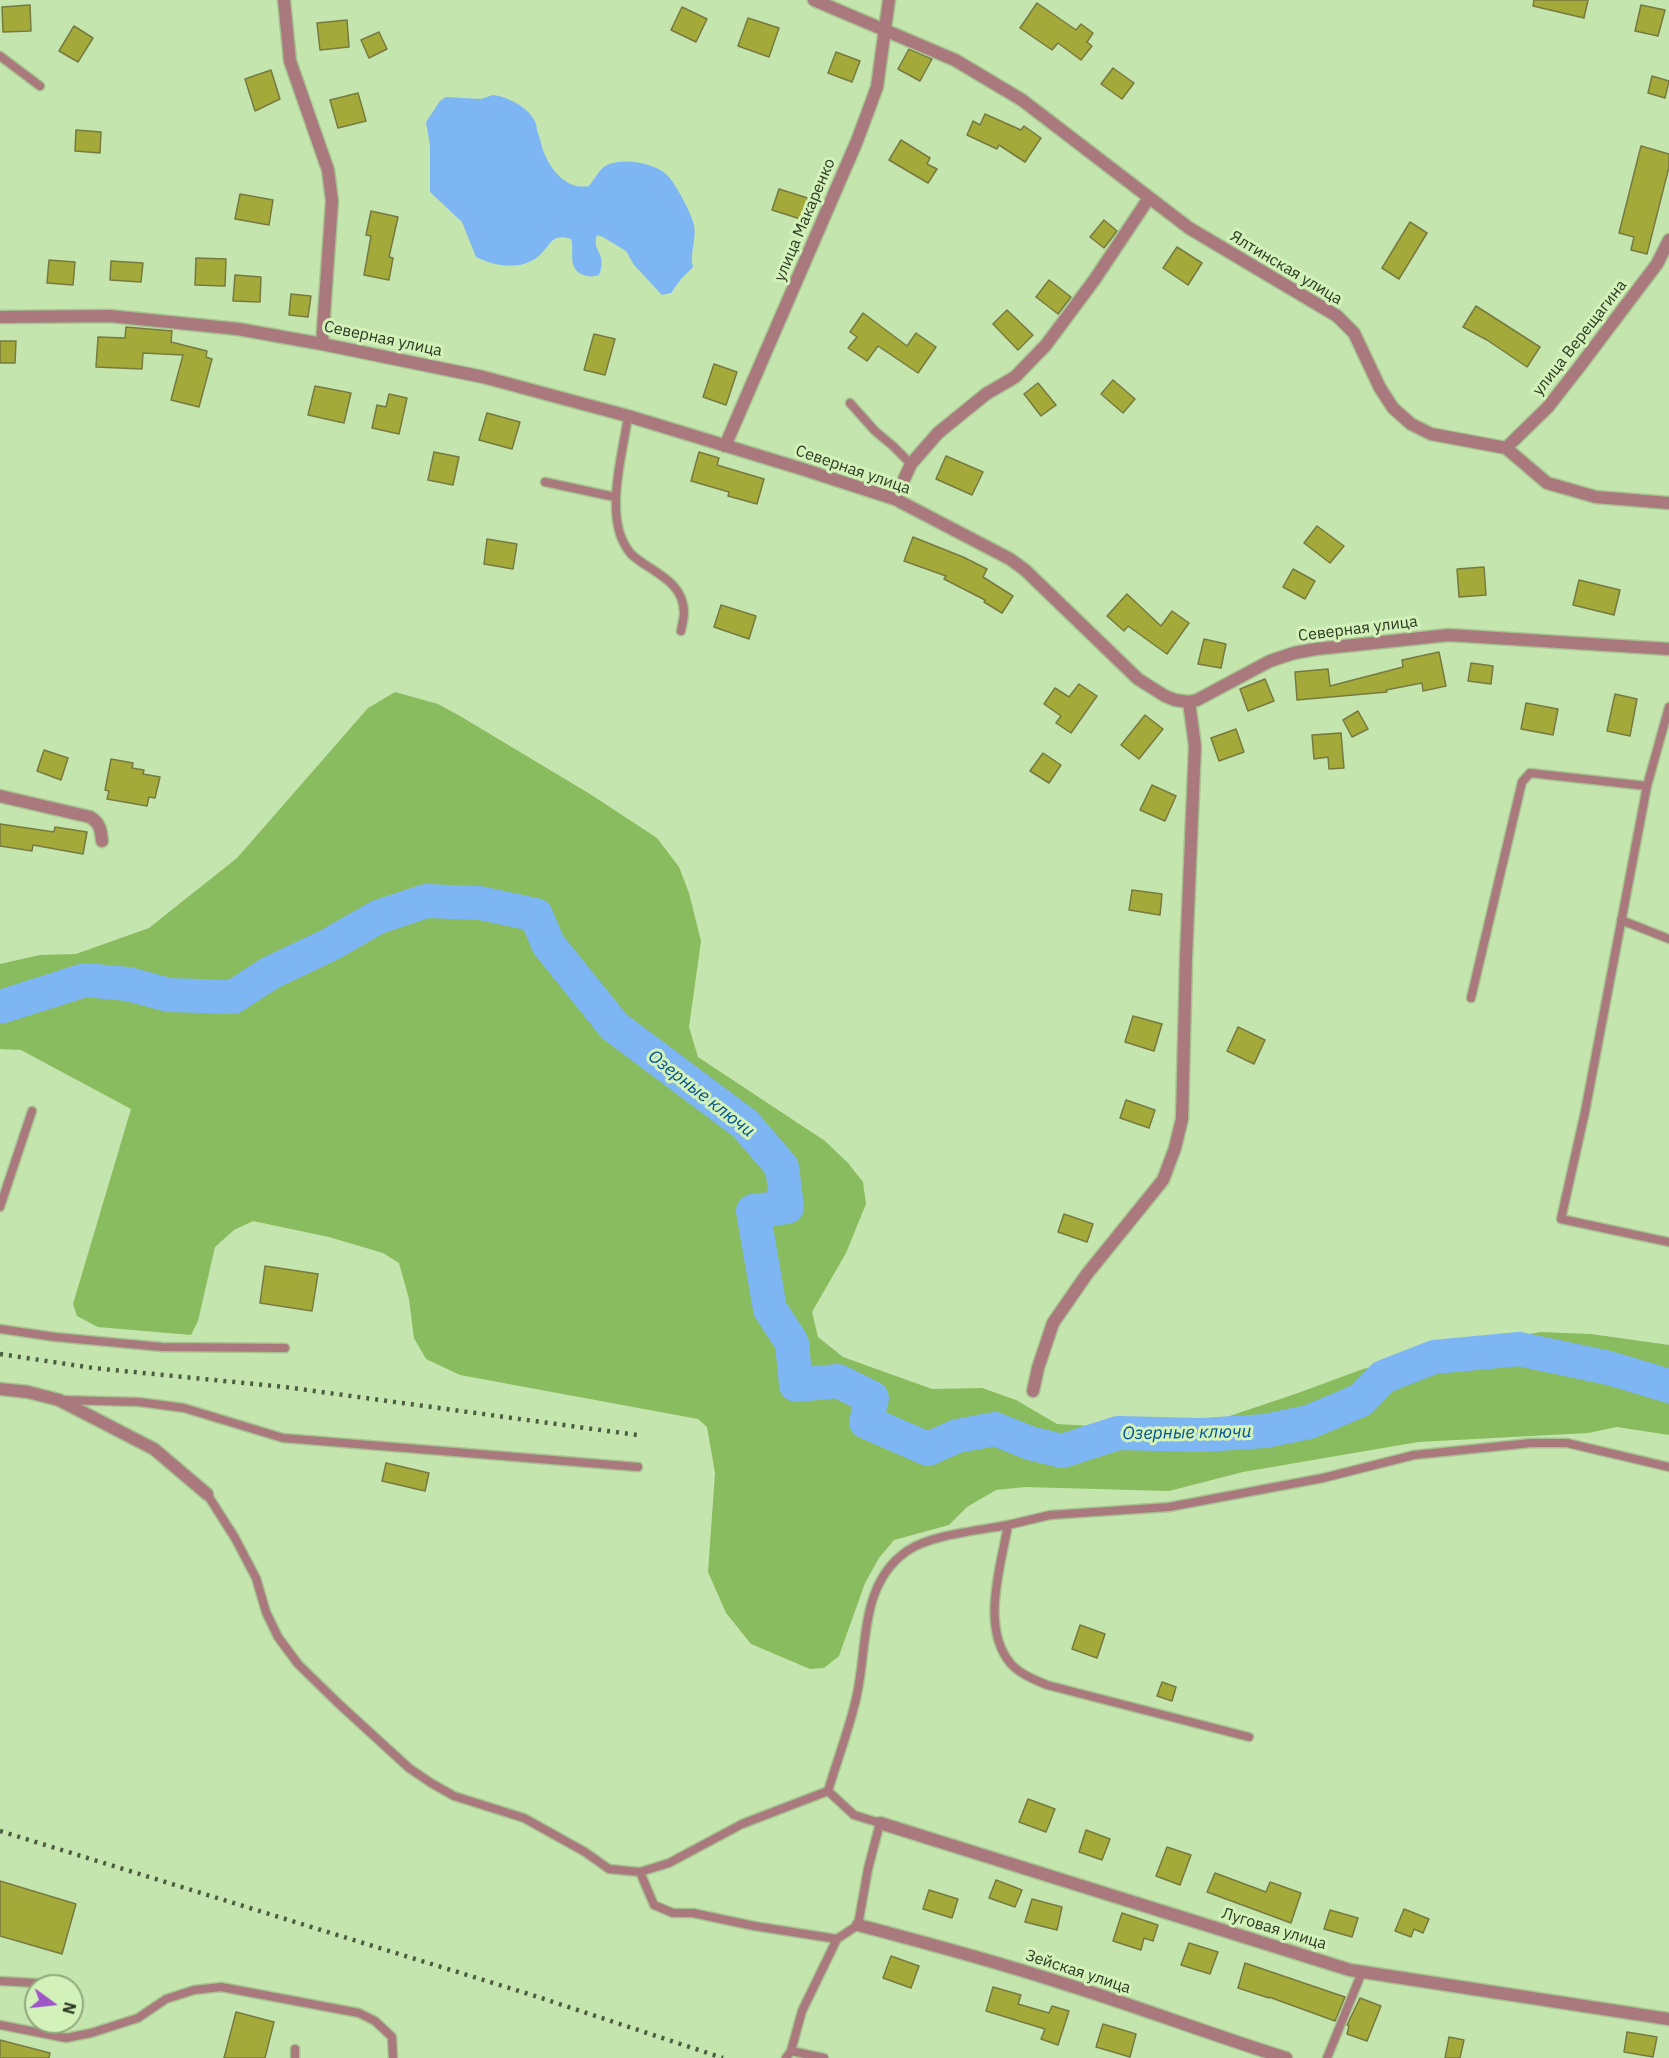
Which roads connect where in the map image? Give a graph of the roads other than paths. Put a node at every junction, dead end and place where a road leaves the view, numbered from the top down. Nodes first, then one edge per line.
1 (284, 0) edge
2 (814, 0) edge
3 (889, 0) edge
4 (884, 29) junction
5 (0, 56) edge
6 (40, 86) dead end
7 (1149, 198) junction
8 (1669, 240) edge
9 (0, 317) edge
10 (322, 344) junction
11 (850, 404) dead end
12 (627, 416) junction
13 (725, 446) junction
14 (1506, 448) junction
15 (911, 464) junction
16 (545, 482) dead end
17 (615, 497) junction
18 (895, 499) junction
19 (1669, 503) edge
20 (681, 631) dead end
21 (1669, 650) edge
22 (1189, 702) junction
23 (1669, 707) edge
24 (1647, 786) junction
25 (0, 796) edge
26 (102, 841) dead end
27 (1621, 920) junction
28 (1669, 939) edge
29 (1471, 998) dead end
30 (32, 1111) dead end
31 (0, 1207) edge
32 (1669, 1242) edge
33 (0, 1329) edge
34 (285, 1348) dead end
35 (0, 1389) edge
36 (1033, 1391) dead end
37 (59, 1400) junction
38 (638, 1467) dead end
39 (1669, 1467) edge
40 (207, 1494) joint
41 (1008, 1525) junction
42 (1249, 1737) dead end
43 (828, 1791) junction
44 (880, 1823) junction
45 (640, 1872) junction
46 (858, 1925) junction
47 (837, 1939) junction
48 (1362, 1972) junction
49 (0, 1981) edge
50 (24, 1982) edge
51 (1669, 2019) edge
52 (0, 2025) edge
53 (788, 2055) edge
54 (393, 2058) edge
55 (824, 2058) edge
56 (1286, 2058) edge
57 (1327, 2058) edge

1 - 10 street
2 - 4 street, Ялтинская улица
3 - 4 street, улица Макаренко
4 - 7 street, Ялтинская улица
4 - 13 street, улица Макаренко
5 - 6 lane
7 - 14 street, Ялтинская улица
7 - 15 street
8 - 14 street, улица Верещагина
9 - 10 street, Северная улица
10 - 12 street, Северная улица
11 - 15 lane
12 - 13 street, Северная улица
12 - 17 lane
13 - 18 street, Северная улица
14 - 19 street, Ялтинская улица
15 - 18 street
16 - 17 lane
17 - 20 lane
18 - 22 street, Северная улица
21 - 22 street, Северная улица
22 - 36 street
23 - 24 lane
24 - 27 lane
24 - 29 lane
25 - 26 street
27 - 28 lane
27 - 32 lane
30 - 31 lane
33 - 34 lane
35 - 37 street
37 - 38 lane
37 - 40 street
39 - 41 lane
40 - 45 lane
41 - 42 lane
41 - 43 lane
43 - 44 lane
43 - 45 lane
44 - 46 lane
44 - 48 street, Луговая улица
45 - 47 lane
46 - 47 lane
46 - 56 street, Зейская улица
47 - 53 lane
48 - 51 street, Луговая улица
48 - 57 lane
49 - 50 lane
52 - 54 lane
53 - 55 lane

